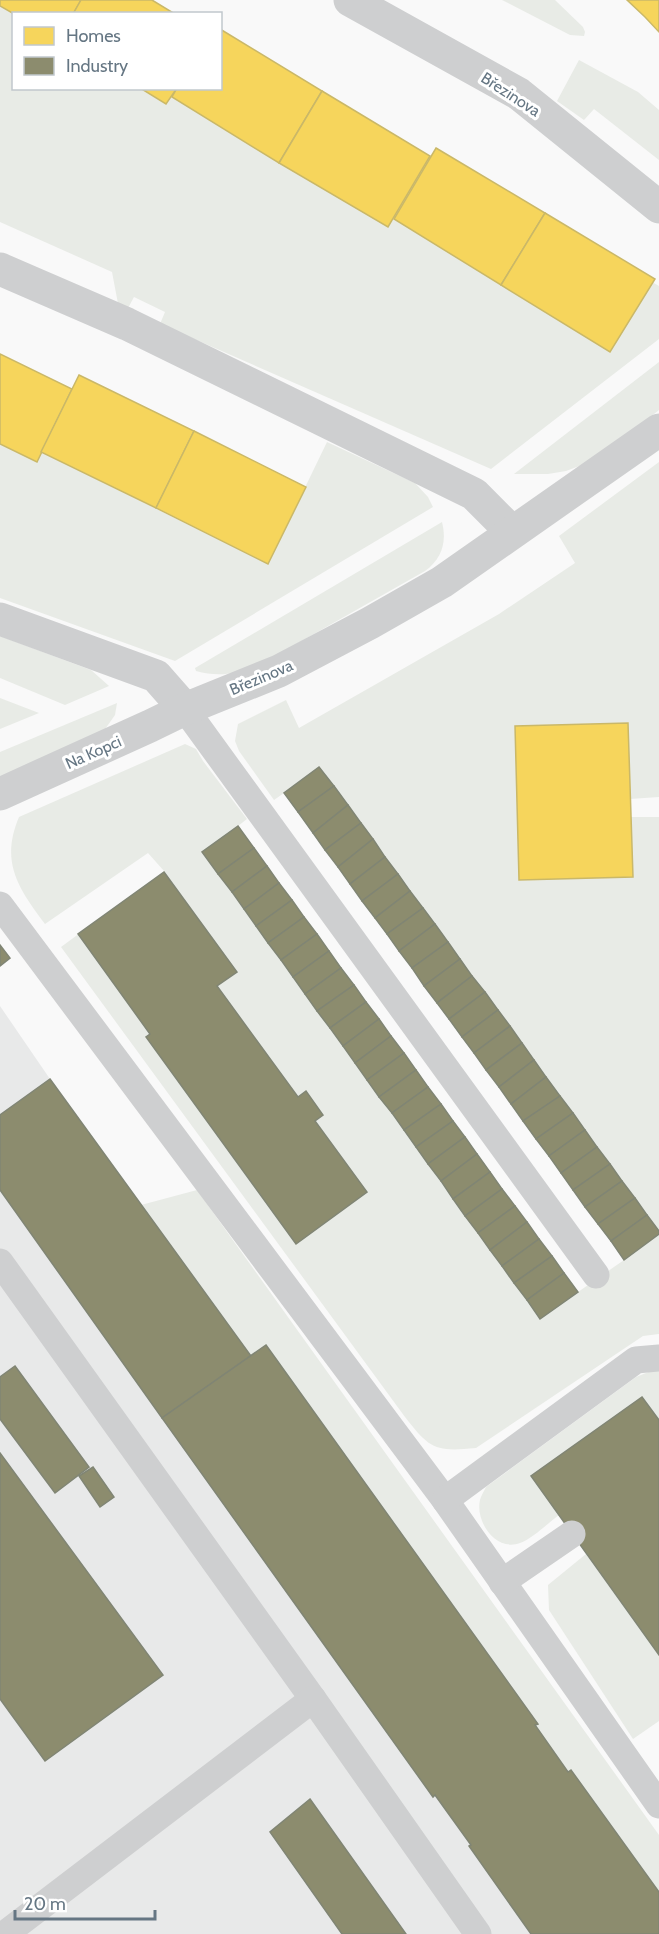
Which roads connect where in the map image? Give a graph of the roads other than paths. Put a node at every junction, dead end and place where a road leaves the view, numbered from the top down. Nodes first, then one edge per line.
1 (350, 0) edge
2 (659, 207) edge
3 (0, 268) edge
4 (659, 430) edge
5 (512, 532) junction
6 (0, 619) edge
7 (185, 708) junction
8 (0, 794) edge
9 (0, 905) edge
10 (0, 1263) edge
11 (596, 1275) dead end
12 (659, 1359) edge
13 (445, 1500) junction
14 (572, 1534) dead end
15 (502, 1582) junction
16 (313, 1699) junction
17 (659, 1805) edge
18 (5, 1934) edge
19 (478, 1934) edge

1 - 2 street, Březinova
3 - 5 street
4 - 5 street, Březinova
5 - 7 street, Březinova
6 - 7 street
7 - 8 street, Na Kopci
7 - 11 lane
9 - 13 lane
10 - 16 lane
12 - 13 lane
13 - 15 lane
14 - 15 lane
15 - 17 lane
16 - 18 lane
16 - 19 lane

